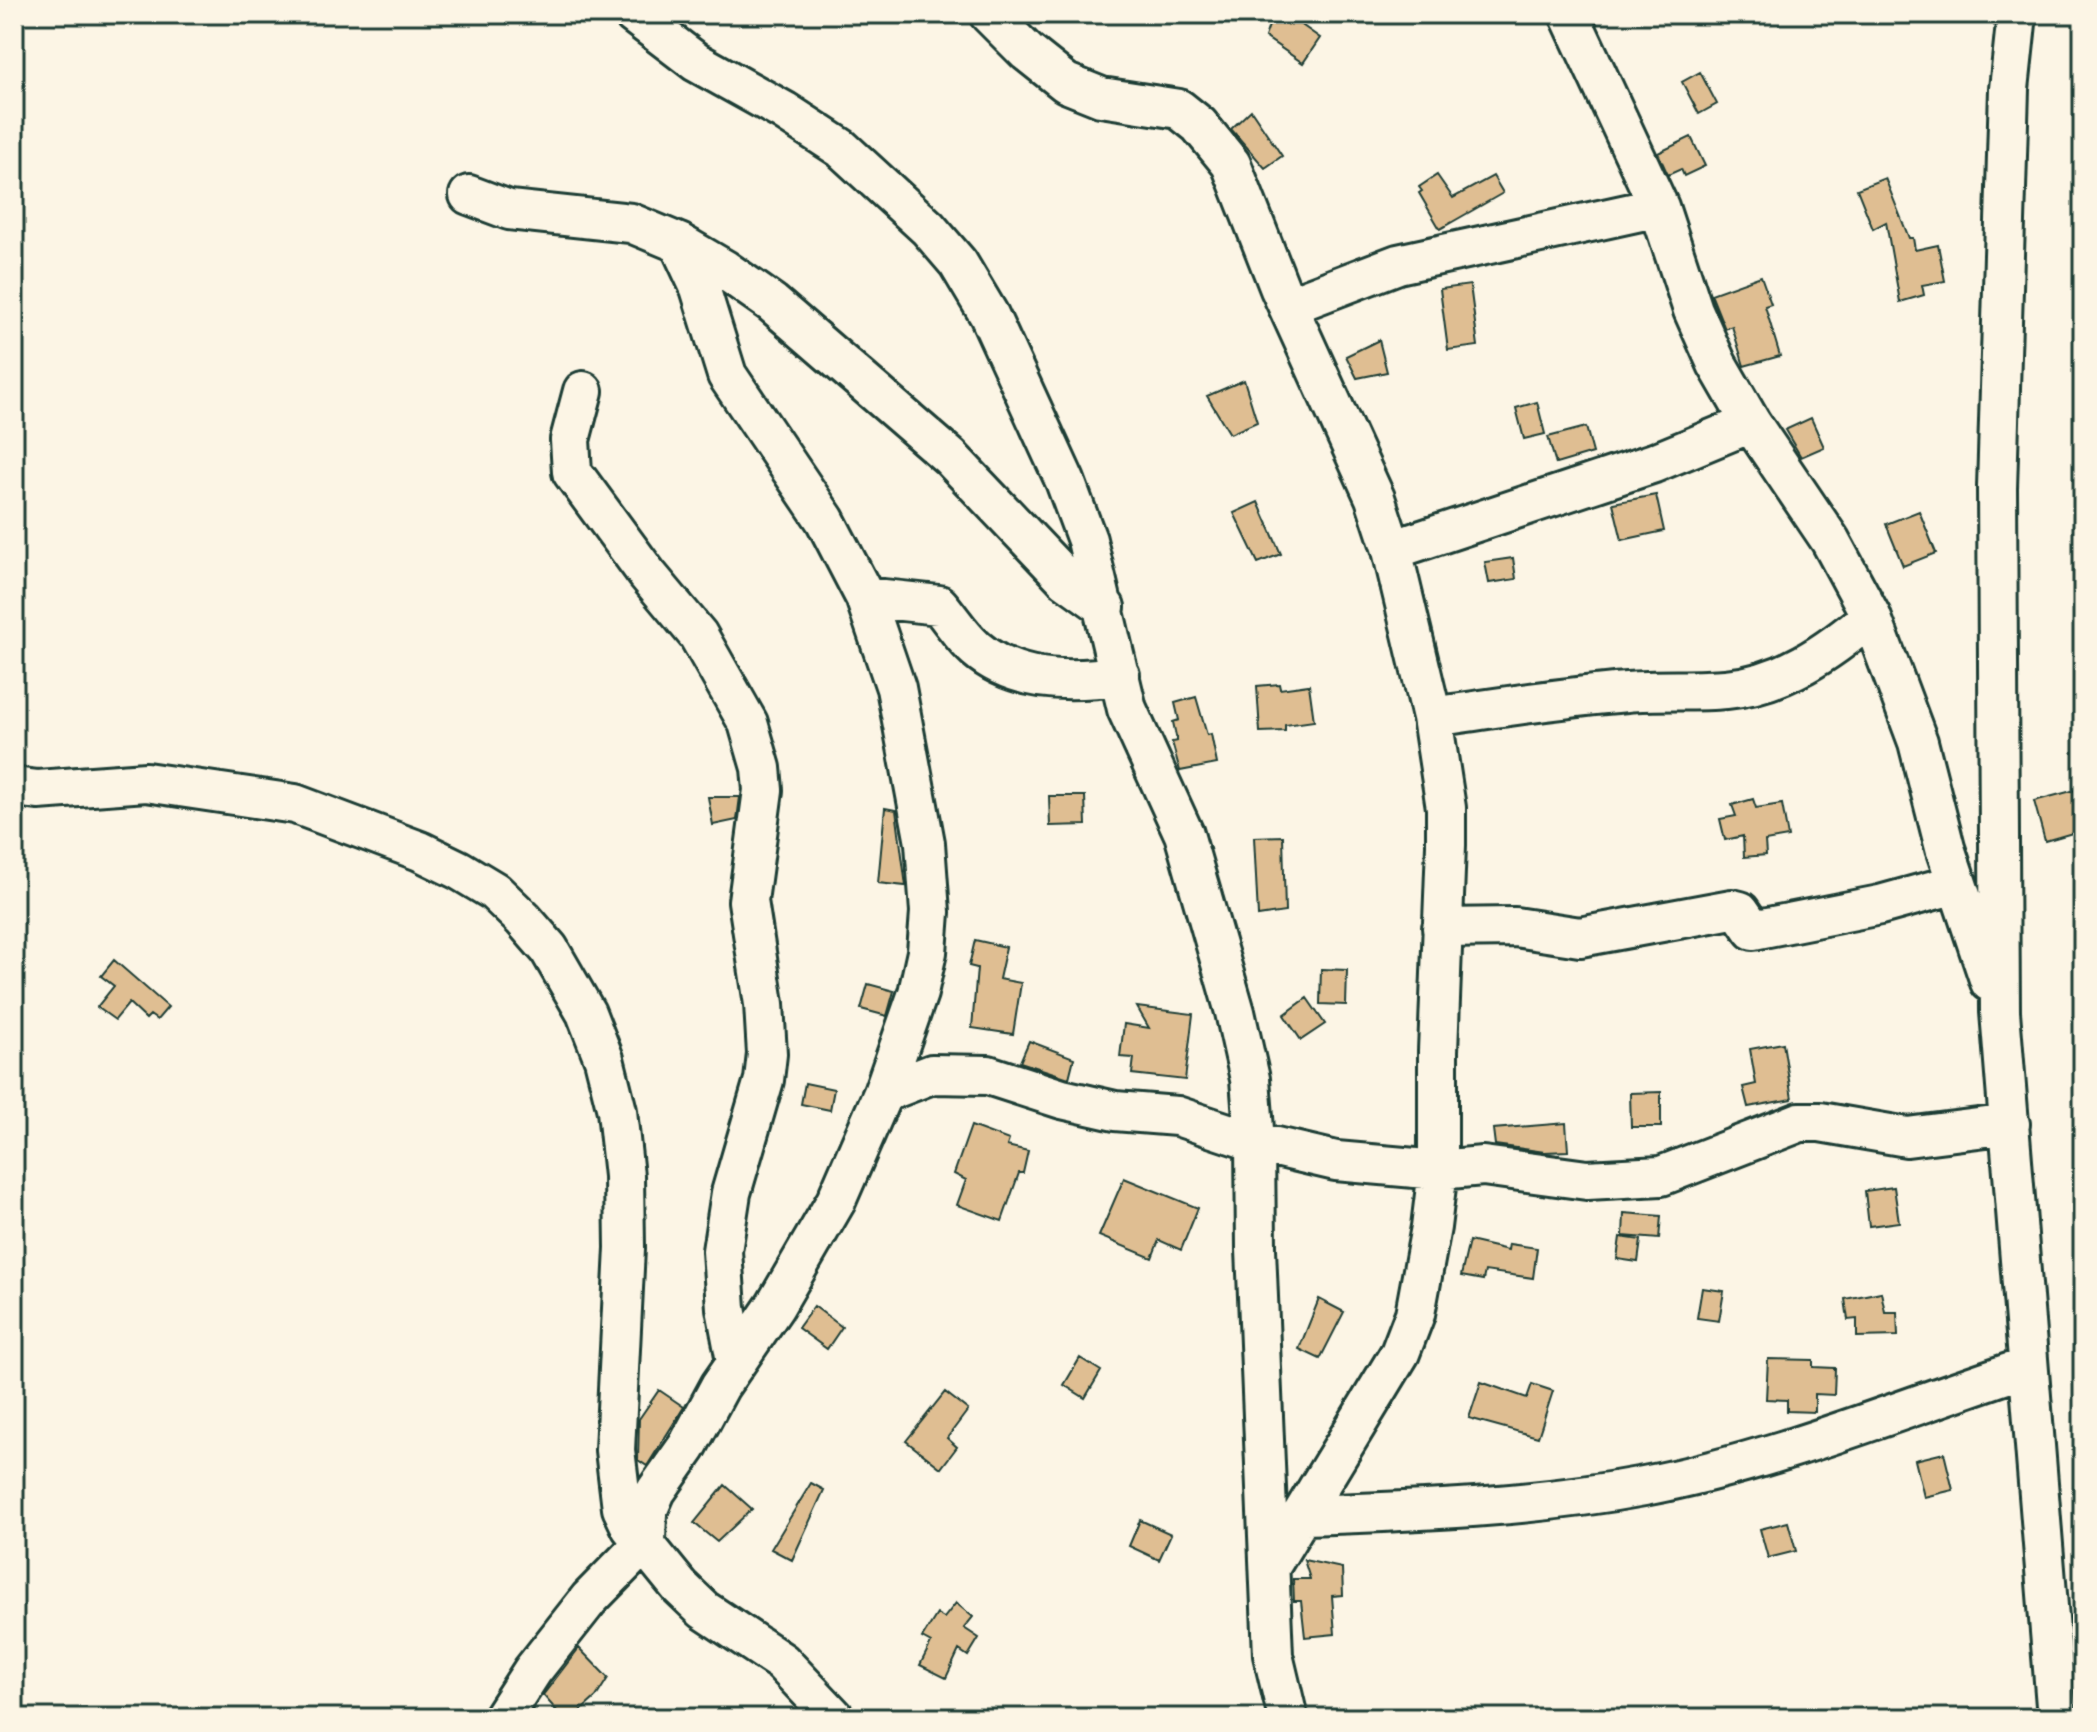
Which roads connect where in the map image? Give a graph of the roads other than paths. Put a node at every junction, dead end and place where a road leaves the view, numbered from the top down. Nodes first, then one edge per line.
1 (633, 14) edge
2 (989, 14) edge
3 (1569, 14) edge
4 (2017, 14) edge
5 (469, 195) dead end
6 (1659, 207) junction
7 (679, 243) junction
8 (1288, 306) junction
9 (583, 391) dead end
10 (1751, 423) junction
11 (1392, 550) junction
12 (865, 597) junction
13 (1105, 607) junction
14 (1871, 616) junction
15 (1120, 675) junction
16 (1432, 717) junction
17 (14, 787) edge
18 (1956, 884) junction
19 (1442, 928) junction
20 (2000, 1012) junction
21 (883, 1093) junction
22 (2010, 1124) junction
23 (1255, 1142) junction
24 (1438, 1170) junction
25 (736, 1361) junction
26 (2027, 1367) junction
27 (1305, 1515) junction
28 (644, 1544) junction
29 (1270, 1567) junction
30 (502, 1718) edge
31 (835, 1718) edge
32 (1288, 1718) edge
33 (2057, 1718) edge

1 - 13 street
2 - 8 street
3 - 6 street
4 - 20 street
5 - 7 street
6 - 8 street
6 - 10 street
7 - 12 street
7 - 13 street
8 - 11 street
9 - 25 street
10 - 11 street
10 - 14 street
11 - 16 street
12 - 15 street
12 - 21 street
13 - 15 street
14 - 16 street
14 - 18 street
15 - 23 street
16 - 19 street
17 - 28 street
18 - 19 street
18 - 20 street
19 - 24 street
20 - 22 street
21 - 23 street
21 - 25 street
22 - 24 street
22 - 26 street
23 - 24 street
23 - 29 street
24 - 27 street
25 - 28 street
26 - 27 street
26 - 33 street
27 - 29 street
28 - 30 street
28 - 31 street
29 - 32 street

